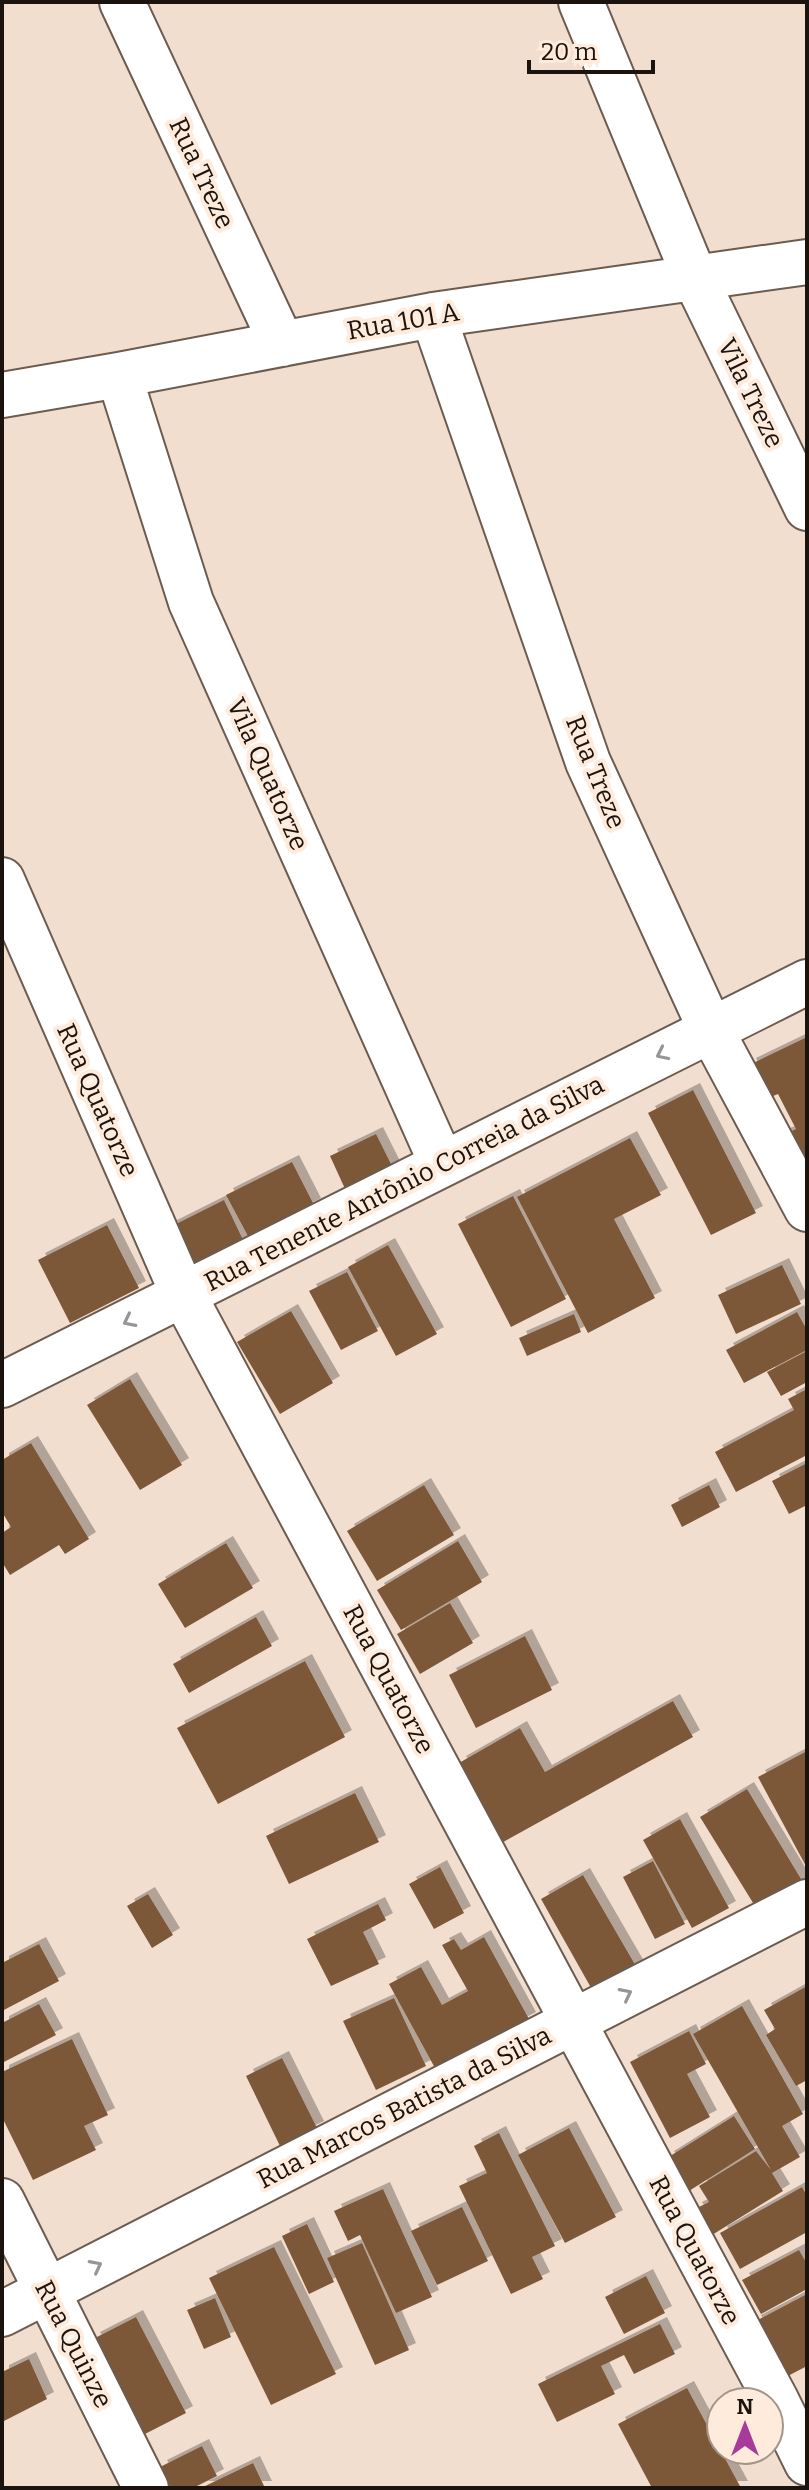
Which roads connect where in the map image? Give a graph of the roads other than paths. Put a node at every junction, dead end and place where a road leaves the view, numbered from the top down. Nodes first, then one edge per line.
1 (122, 2) edge
2 (581, 2) edge
3 (807, 262) edge
4 (695, 278) junction
5 (433, 315) junction
6 (282, 344) junction
7 (119, 375) junction
8 (2, 395) edge
9 (807, 508) edge
10 (2, 880) edge
11 (807, 982) edge
12 (711, 1030) junction
13 (442, 1164) junction
14 (807, 1209) edge
15 (183, 1294) junction
16 (2, 1385) edge
17 (807, 1902) edge
18 (573, 2021) junction
19 (2, 2201) edge
20 (47, 2291) junction
21 (2, 2314) edge
22 (807, 2463) edge
23 (146, 2488) edge

1 - 6 street, Rua Treze
2 - 4 street, Vila Treze
3 - 4 street, Rua 101 A
4 - 5 street, Rua 101 A
4 - 9 street, Vila Treze
5 - 6 street, Rua 101 A
5 - 12 street, Rua Treze
6 - 7 street, Rua 101 A
7 - 8 street, Rua 101 A
7 - 13 street, Vila Quatorze
10 - 15 street, Rua Quatorze
11 - 12 street, Rua Tenente Antônio Correia da Silva
12 -> 13 street, Rua Tenente Antônio Correia da Silva
12 - 14 street, Rua Treze
13 - 15 street, Rua Tenente Antônio Correia da Silva
15 -> 16 street, Rua Tenente Antônio Correia da Silva
15 - 18 street, Rua Quatorze
18 -> 17 street, Rua Marcos Batista da Silva
20 -> 18 street, Rua Marcos Batista da Silva
18 - 22 street, Rua Quatorze
19 - 20 street, Rua Quinze
20 - 21 street, Rua Marcos Batista da Silva
20 - 23 street, Rua Quinze

